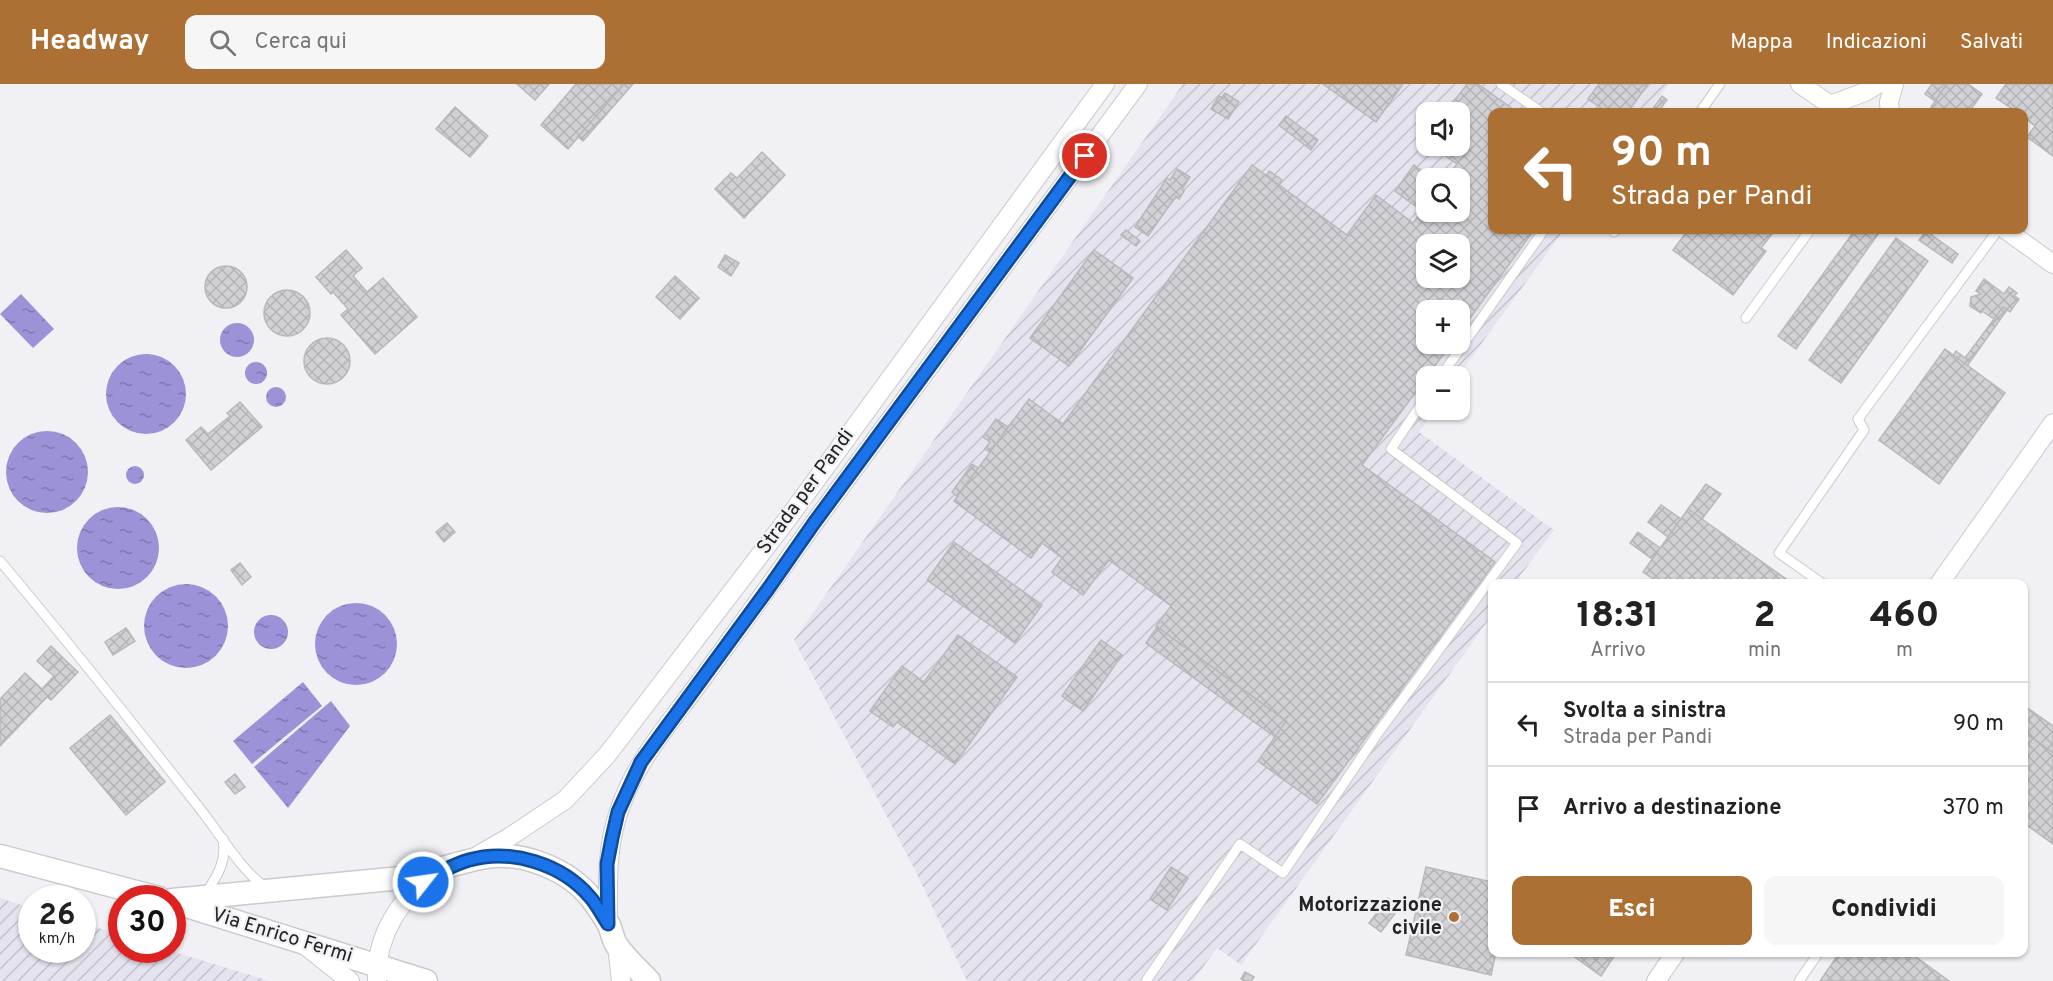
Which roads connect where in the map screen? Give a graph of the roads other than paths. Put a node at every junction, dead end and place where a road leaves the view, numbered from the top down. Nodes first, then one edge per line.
1 (1105, 84) edge
2 (1138, 84) edge
3 (1501, 84) edge
4 (1720, 84) edge
5 (1800, 84) edge
6 (1878, 84) edge
7 (1893, 84) edge
8 (1534, 108) edge
9 (1703, 108) edge
10 (1834, 108) edge
11 (1837, 108) edge
12 (1890, 108) edge
13 (1541, 234) edge
14 (1807, 234) edge
15 (1995, 234) edge
16 (2012, 234) edge
17 (2053, 264) edge
18 (1746, 318) dead end
19 (1448, 366) edge
20 (1416, 412) edge
21 (2053, 423) edge
22 (0, 561) edge
23 (1491, 579) edge
24 (1816, 579) edge
25 (1943, 579) edge
26 (1488, 583) edge
27 (222, 837) junction
28 (0, 856) edge
29 (469, 860) junction
30 (446, 868) junction
31 (110, 885) edge
32 (276, 890) junction
33 (186, 903) edge
34 (208, 905) junction
35 (608, 924) junction
36 (295, 939) junction
37 (617, 946) junction
38 (1673, 957) edge
39 (1816, 957) edge
40 (377, 973) edge
41 (350, 981) edge
42 (426, 981) edge
43 (621, 981) edge
44 (649, 981) edge
45 (1146, 981) edge
46 (1656, 981) edge
47 (1799, 981) edge

1 - 29 street, Strada per Pandi
2 - 35 street, Strada per Pandi
3 - 8 lane
4 - 9 lane
5 - 10 street
6 - 11 street
7 - 12 street
13 - 19 lane
14 - 18 lane
15 - 24 lane
16 - 17 street
20 - 23 lane
21 - 25 street
22 - 27 lane
26 - 45 lane
27 - 32 lane
27 - 34 lane
28 - 31 street
29 - 30 street
29 - 35 street
30 - 32 street
30 - 40 street
32 - 34 street
33 - 34 street
34 - 36 street, Via Enrico Fermi
35 - 37 street
36 - 40 street, Via Enrico Fermi
36 - 41 street
37 - 43 street
37 - 44 street
38 - 46 street
39 - 47 lane
40 - 42 street, Via Enrico Fermi

